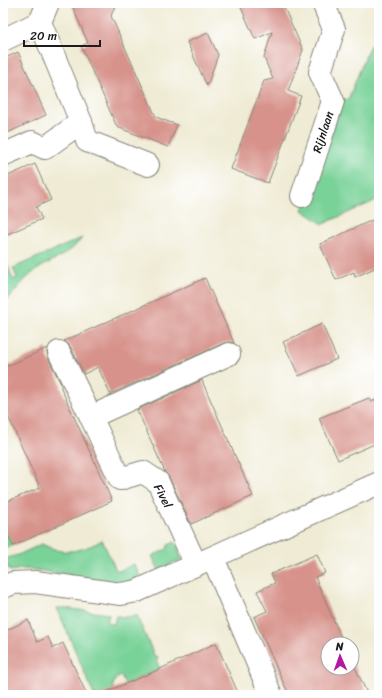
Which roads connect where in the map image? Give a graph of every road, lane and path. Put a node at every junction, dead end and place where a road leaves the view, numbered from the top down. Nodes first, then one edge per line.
1 (323, 3) edge
2 (44, 12) edge
3 (3, 40) edge
4 (81, 122) junction
5 (3, 155) edge
6 (148, 165) dead end
7 (302, 196) dead end
8 (59, 352) dead end
9 (229, 354) dead end
10 (91, 416) junction
11 (379, 483) edge
12 (204, 561) junction
13 (3, 587) edge
14 (271, 695) edge

1 - 7 street, Rijnlaan
2 - 3 street
2 - 4 street
4 - 5 street
4 - 6 street
8 - 10 street, Fivel
9 - 10 street
10 - 12 street, Fivel
11 - 12 street
12 - 13 street
12 - 14 street, Fivel

